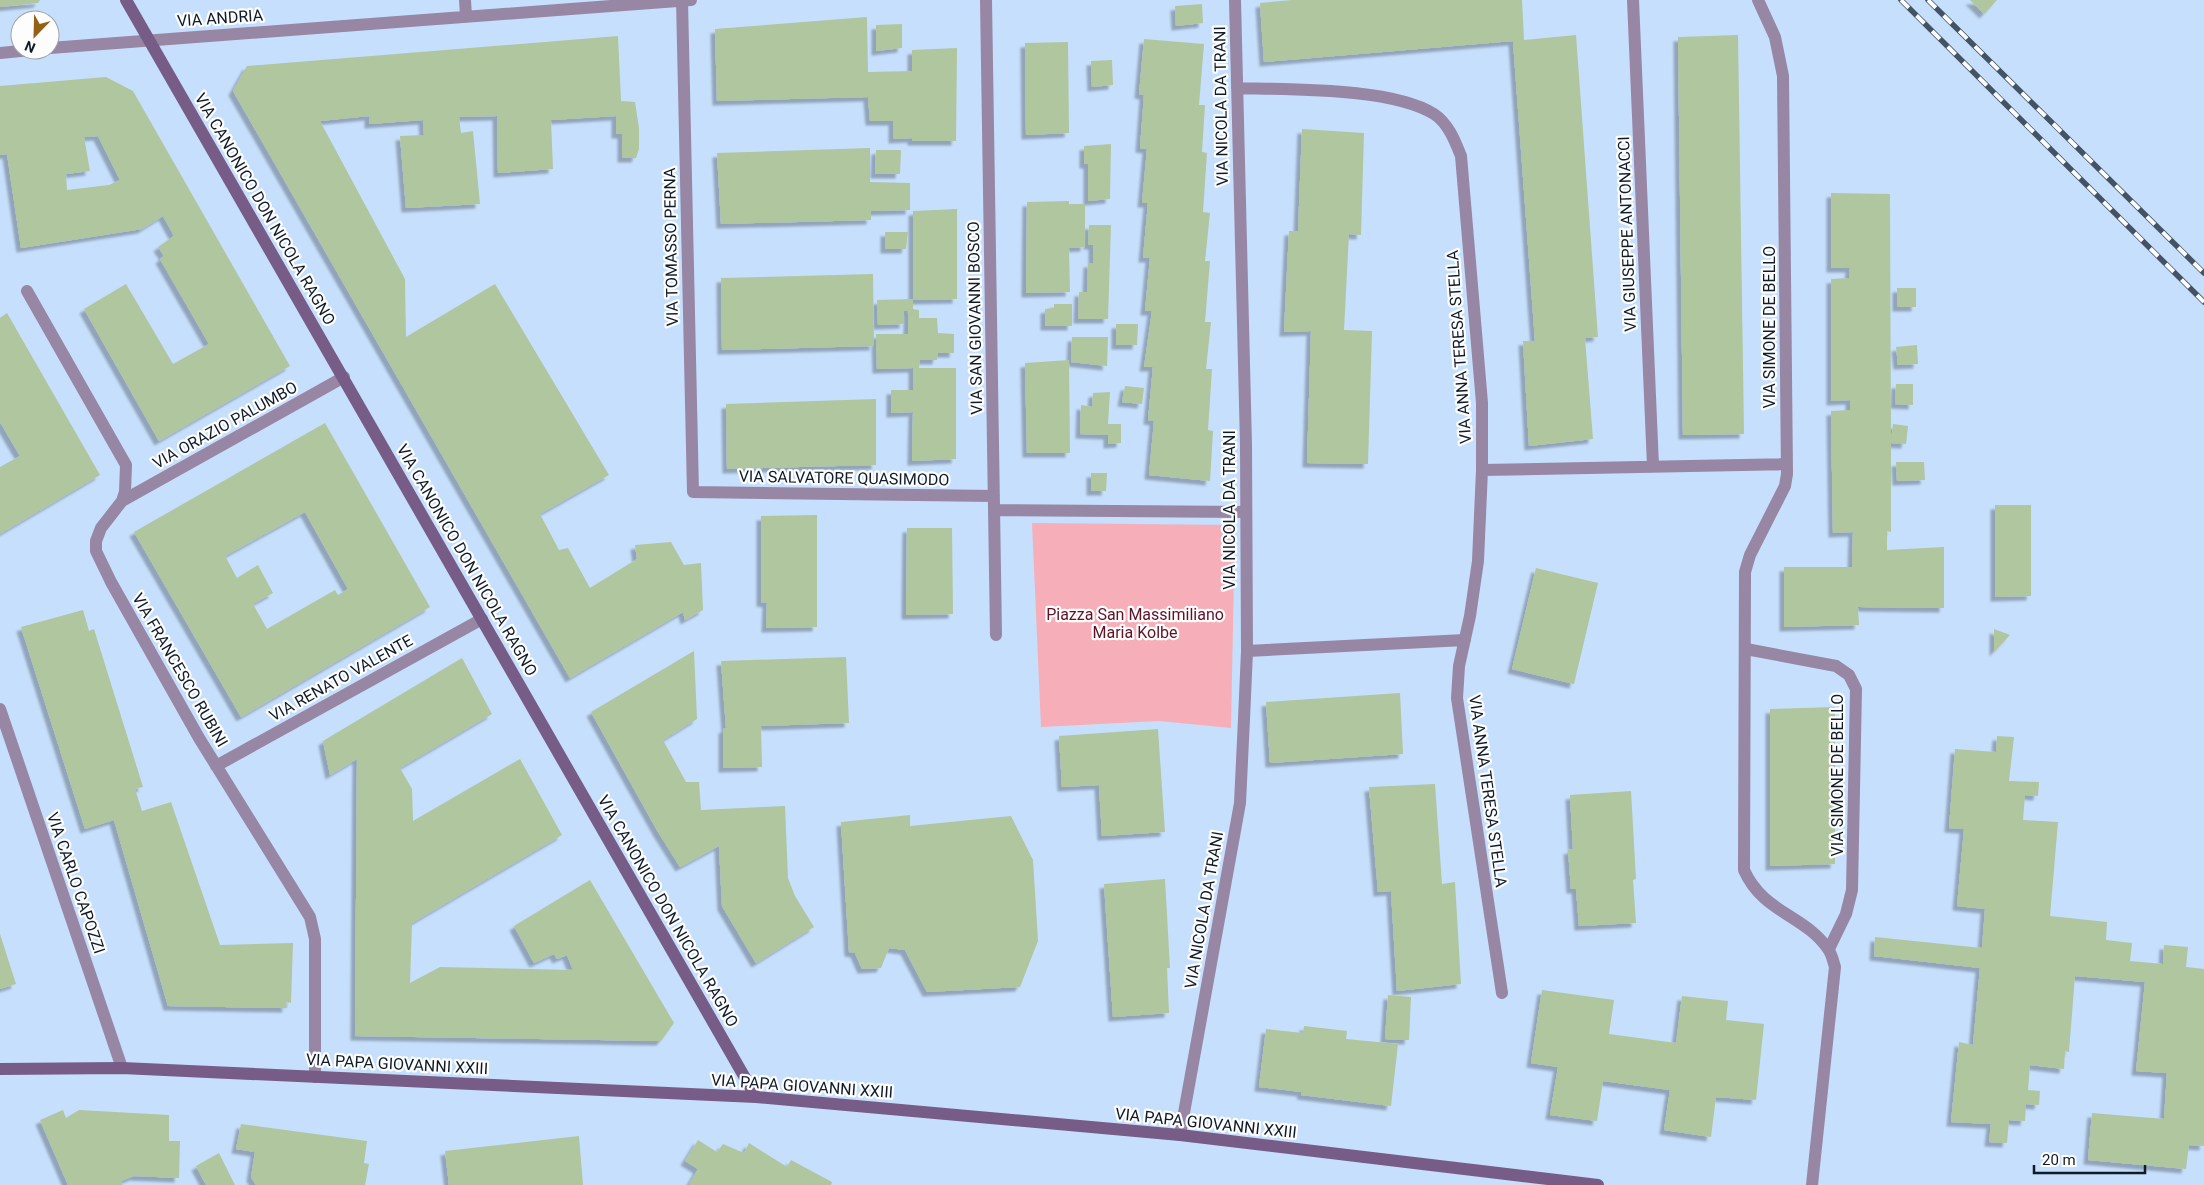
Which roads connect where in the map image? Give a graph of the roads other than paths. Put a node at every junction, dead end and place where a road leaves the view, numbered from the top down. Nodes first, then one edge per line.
1 (126, 0) edge
2 (465, 0) edge
3 (685, 0) edge
4 (986, 0) edge
5 (1235, 0) edge
6 (1633, 0) edge
7 (1758, 0) edge
8 (466, 16) junction
9 (148, 40) junction
10 (60, 47) edge
11 (1237, 88) junction
12 (28, 291) dead end
13 (344, 377) junction
14 (1787, 464) junction
15 (1653, 466) junction
16 (1482, 470) junction
17 (693, 492) joint
18 (994, 496) junction
19 (122, 501) junction
20 (994, 510) junction
21 (1246, 512) junction
22 (482, 619) junction
23 (996, 635) dead end
24 (1465, 640) junction
25 (1746, 650) junction
26 (1247, 651) junction
27 (0, 709) edge
28 (216, 766) junction
29 (1828, 949) junction
30 (1502, 993) dead end
31 (122, 1068) junction
32 (0, 1069) edge
33 (315, 1077) junction
34 (756, 1097) junction
35 (1180, 1135) junction
36 (1598, 1185) edge
37 (1812, 1185) edge

1 - 9 main road, VIA CANONICO DON NICOLA RAGNO
2 - 8 street
3 - 8 street, VIA ANDRIA
3 - 17 street, VIA TOMASSO PERNA
4 - 18 street, VIA SAN GIOVANNI BOSCO
5 - 11 street, VIA NICOLA DA TRANI
6 - 15 street, VIA GIUSEPPE ANTONACCI
7 - 14 street, VIA SIMONE DE BELLO
8 - 9 street, VIA ANDRIA
9 - 10 street, VIA ANDRIA
9 - 13 main road, VIA CANONICO DON NICOLA RAGNO
11 - 16 street, VIA ANNA TERESA STELLA
11 - 21 street, VIA NICOLA DA TRANI
12 - 19 street, VIA FRANCESCO RUBINI
13 - 19 street, VIA ORAZIO PALUMBO
13 - 22 main road, VIA CANONICO DON NICOLA RAGNO
14 - 15 street
14 - 25 street, VIA SIMONE DE BELLO
15 - 16 street
16 - 24 street, VIA ANNA TERESA STELLA
17 - 18 street, VIA SALVATORE QUASIMODO
18 - 20 street, VIA SAN GIOVANNI BOSCO
19 - 28 street, VIA FRANCESCO RUBINI
20 - 21 street
20 - 23 street, VIA SAN GIOVANNI BOSCO
21 - 26 street, VIA NICOLA DA TRANI
22 - 28 street, VIA RENATO VALENTE
22 - 34 main road, VIA CANONICO DON NICOLA RAGNO
24 - 26 street
24 - 30 street, VIA ANNA TERESA STELLA
25 - 29 street, VIA SIMONE DE BELLO
25 - 29 street, VIA SIMONE DE BELLO
26 - 35 street, VIA NICOLA DA TRANI
27 - 31 street, VIA CARLO CAPOZZI
28 - 33 street, VIA FRANCESCO RUBINI
29 - 37 street
31 - 32 main road, VIA PAPA GIOVANNI XXIII
31 - 33 main road, VIA PAPA GIOVANNI XXIII
33 - 34 main road, VIA PAPA GIOVANNI XXIII
34 - 35 main road, VIA PAPA GIOVANNI XXIII
35 - 36 main road, VIA PAPA GIOVANNI XXIII

